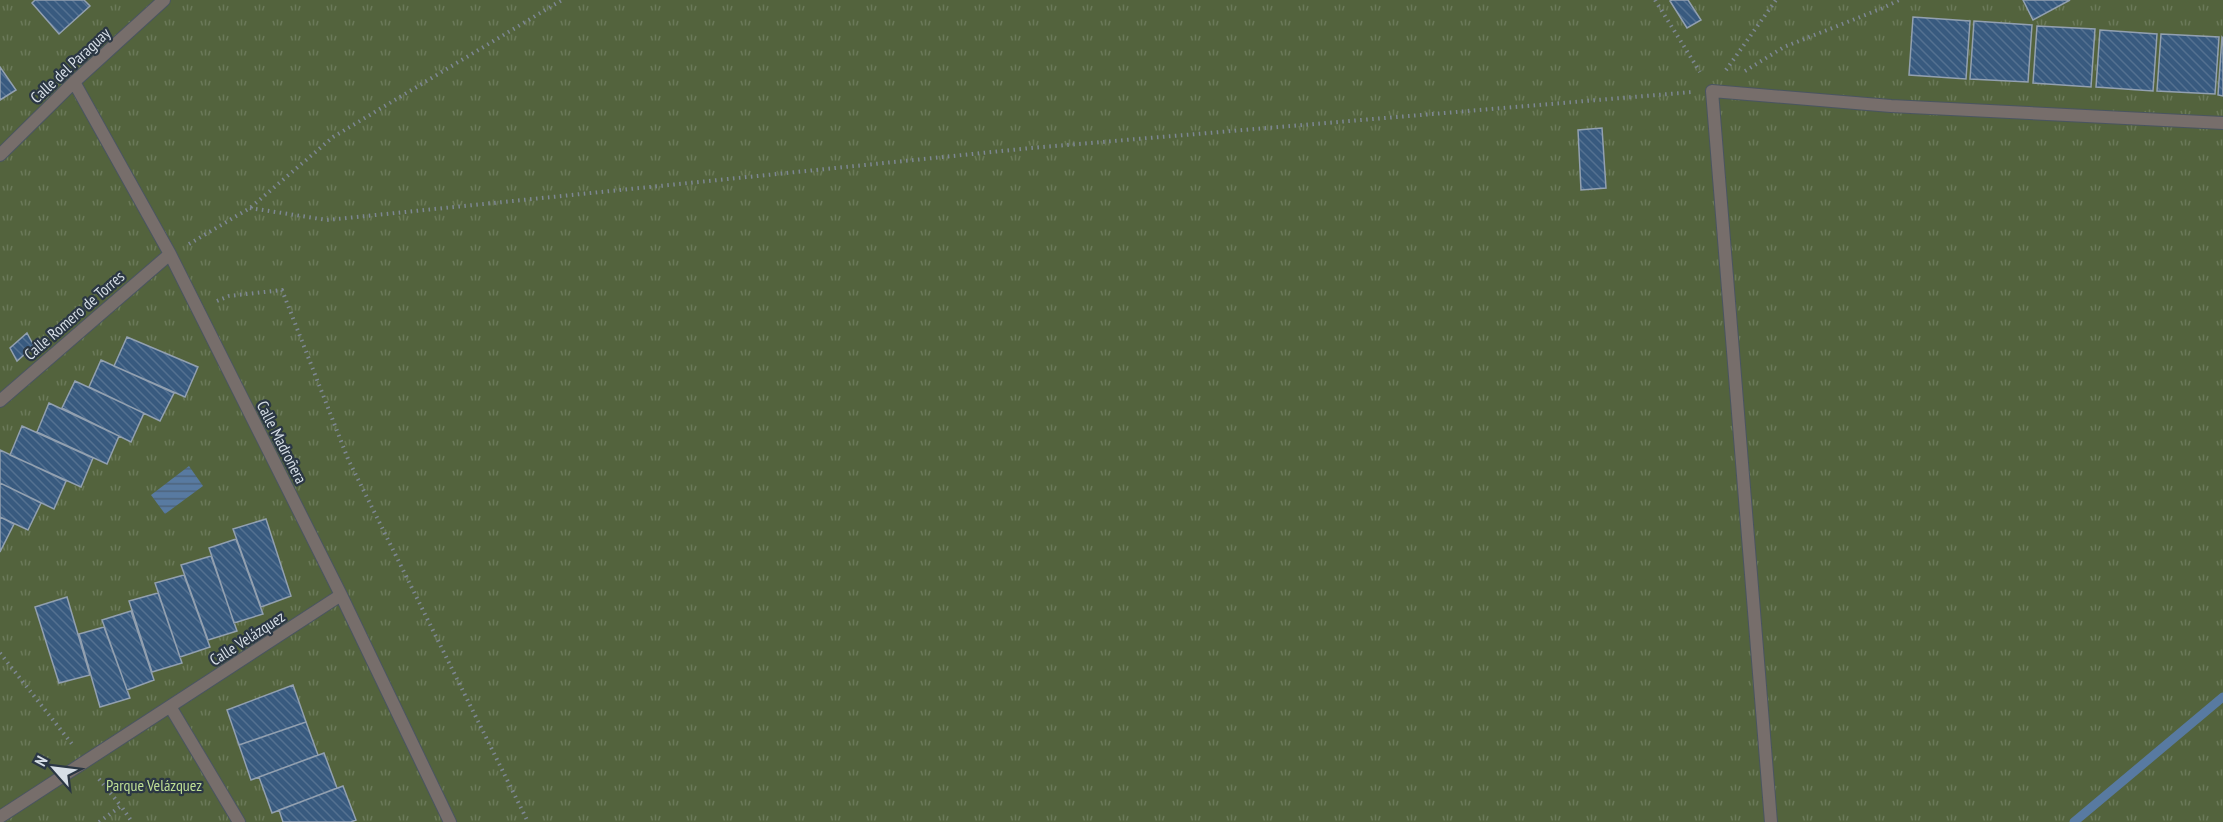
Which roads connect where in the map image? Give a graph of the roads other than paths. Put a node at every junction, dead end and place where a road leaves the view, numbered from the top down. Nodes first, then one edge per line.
1 (164, 0) edge
2 (74, 82) junction
3 (2223, 123) edge
4 (0, 155) edge
5 (170, 254) junction
6 (0, 401) edge
7 (341, 595) junction
8 (171, 708) junction
9 (0, 817) edge
10 (239, 822) edge
11 (450, 822) edge
12 (1771, 822) edge

1 - 2 street, Calle del Paraguay
2 - 4 street, Calle del Paraguay
2 - 5 street, Calle Madroñera
3 - 12 street
5 - 6 street, Calle Romero de Torres
5 - 7 street, Calle Madroñera
7 - 8 street, Calle Velázquez
7 - 11 street, Calle Madroñera
8 - 9 street, Calle Velázquez
8 - 10 street

